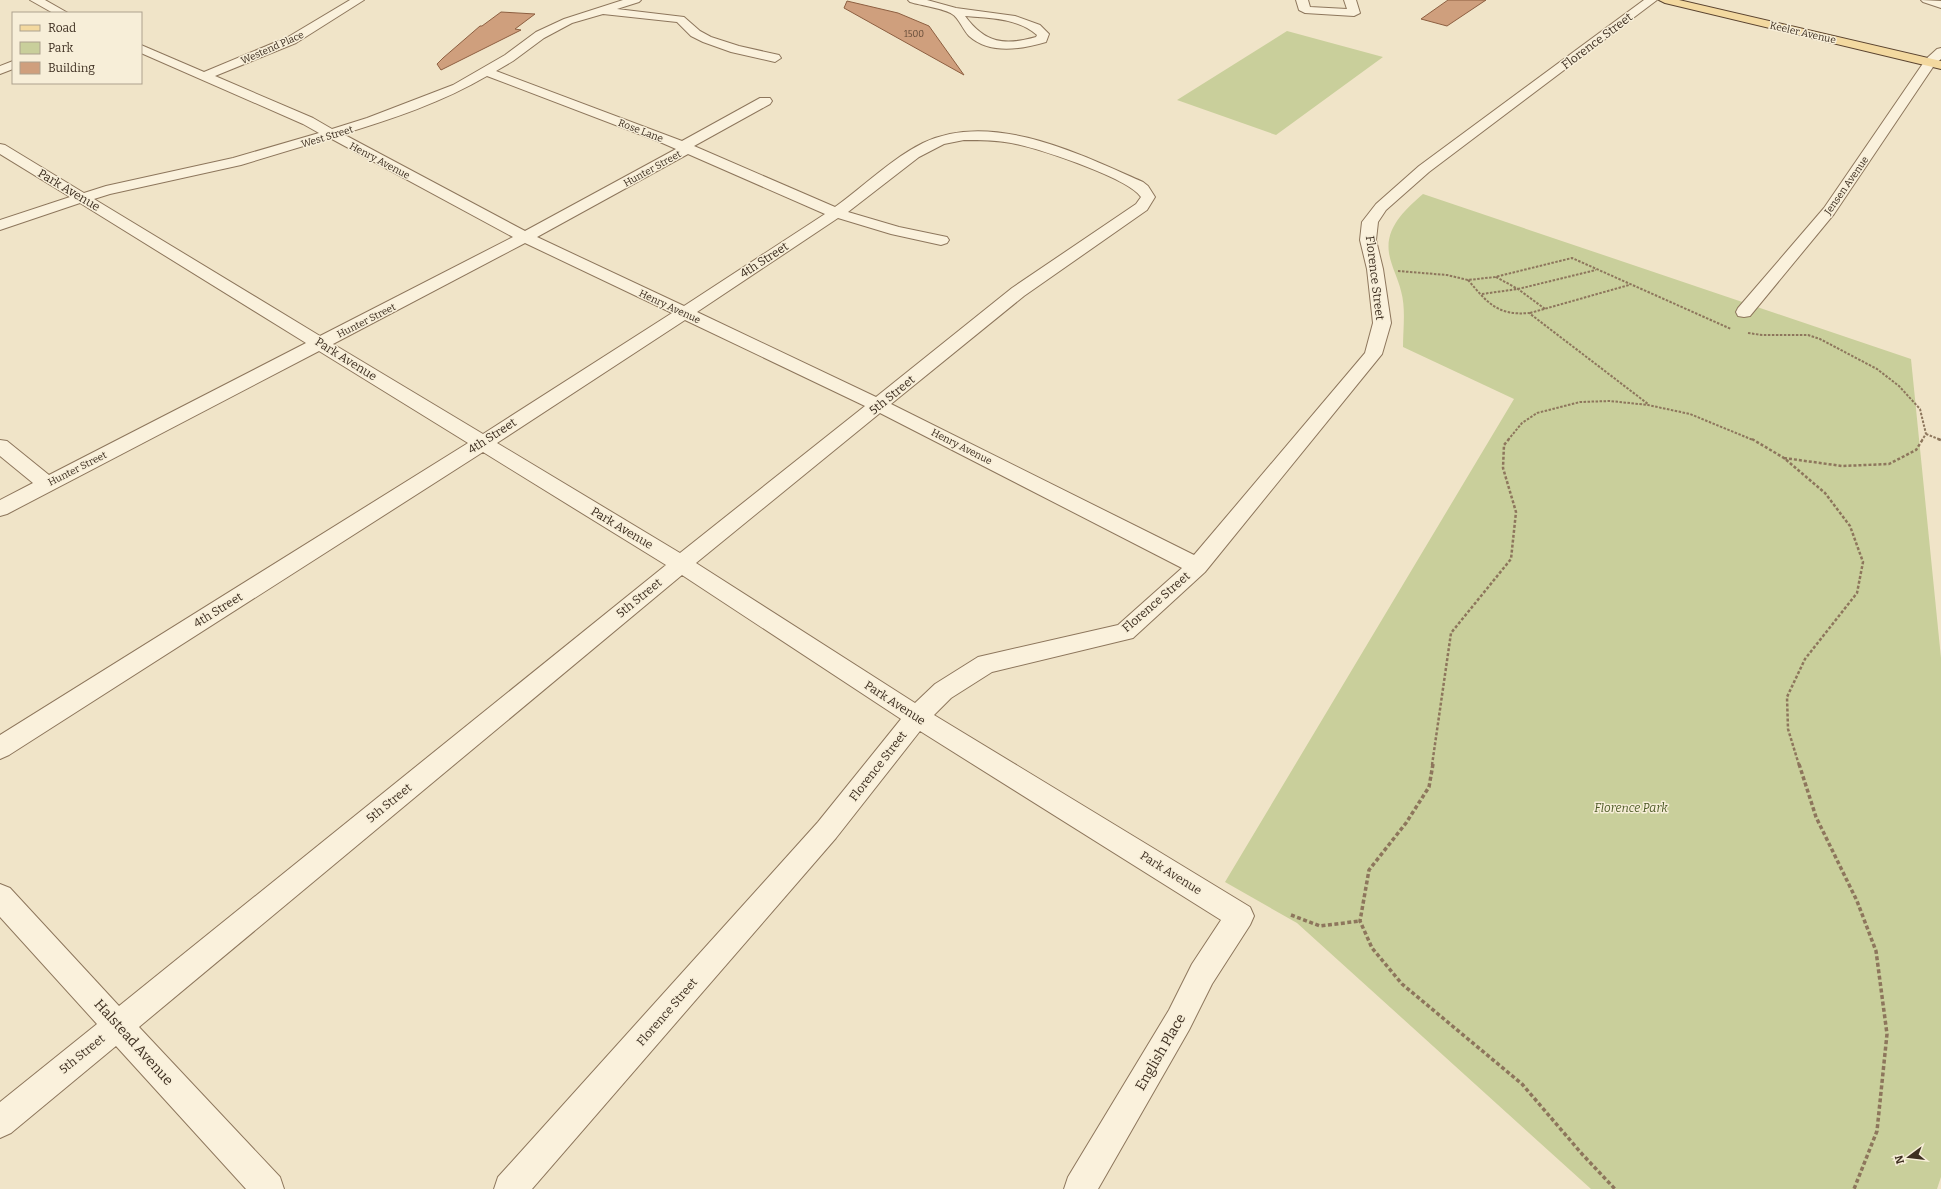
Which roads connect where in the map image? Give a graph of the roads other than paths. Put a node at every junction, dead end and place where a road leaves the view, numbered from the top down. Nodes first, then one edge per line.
1 (36, 0) edge
2 (358, 0) edge
3 (635, 0) edge
4 (914, 0) edge
5 (1302, 0) edge
6 (1350, 0) edge
7 (1651, 0) edge
8 (1665, 0) edge
9 (1927, 0) edge
10 (1941, 5) edge
11 (600, 11) junction
12 (956, 11) junction
13 (60, 12) edge
14 (142, 49) edge
15 (1941, 52) edge
16 (775, 58) dead end
17 (1935, 64) edge
18 (12, 65) edge
19 (0, 70) edge
20 (488, 72) junction
21 (205, 76) junction
22 (765, 101) dead end
23 (332, 134) junction
24 (985, 136) joint
25 (0, 148) edge
26 (684, 148) junction
27 (82, 198) junction
28 (836, 213) junction
29 (0, 225) edge
30 (525, 237) junction
31 (941, 240) dead end
32 (1744, 312) dead end
33 (684, 313) junction
34 (320, 344) junction
35 (879, 405) junction
36 (482, 443) junction
37 (0, 446) edge
38 (47, 484) junction
39 (0, 509) edge
40 (681, 564) junction
41 (1197, 566) junction
42 (917, 717) junction
43 (0, 748) edge
44 (0, 897) edge
45 (1240, 916) joint
46 (118, 1025) junction
47 (0, 1122) edge
48 (268, 1189) edge
49 (510, 1189) edge
50 (1080, 1189) edge

1 - 13 street
2 - 21 street, Westend Place
3 - 11 street, West Street
4 - 12 street
5 - 6 street
7 - 41 street, Florence Street
8 - 17 main road, Keeler Avenue
9 - 10 street
11 - 16 street
11 - 20 street, West Street
12 - 12 street
14 - 21 street, Henry Avenue
15 - 17 street, Jensen Avenue
17 - 32 street, Jensen Avenue
18 - 19 street
20 - 23 street, West Street
20 - 26 street, Rose Lane
21 - 23 street, Henry Avenue
22 - 26 street, Hunter Street
23 - 27 street, West Street
23 - 30 street, Henry Avenue
24 - 28 street, 4th Street
24 - 35 street, 5th Street
25 - 27 street, Park Avenue
26 - 28 street, Rose Lane
26 - 30 street, Hunter Street
27 - 29 street, West Street
27 - 34 street, Park Avenue
28 - 31 street, Rose Lane
28 - 33 street, 4th Street
30 - 33 street, Henry Avenue
30 - 34 street, Hunter Street
33 - 35 street, Henry Avenue
33 - 36 street, 4th Street
34 - 36 street, Park Avenue
34 - 38 street, Hunter Street
35 - 40 street, 5th Street
35 - 41 street, Henry Avenue
36 - 40 street, Park Avenue
36 - 43 street, 4th Street
37 - 38 street
38 - 39 street, Hunter Street
40 - 42 street, Park Avenue
40 - 46 street, 5th Street
41 - 42 street, Florence Street
42 - 45 street, Park Avenue
42 - 49 street, Florence Street
44 - 46 street, Halstead Avenue
45 - 50 street, English Place
46 - 47 street, 5th Street
46 - 48 street, Halstead Avenue

